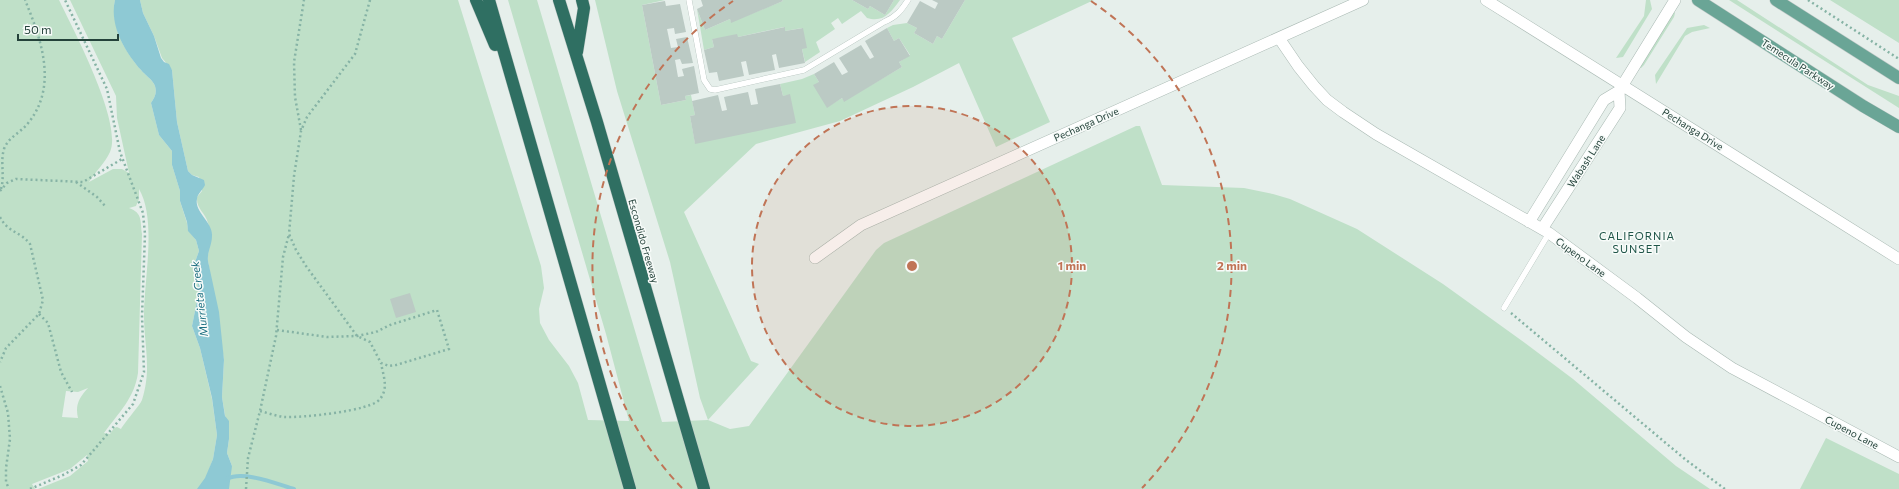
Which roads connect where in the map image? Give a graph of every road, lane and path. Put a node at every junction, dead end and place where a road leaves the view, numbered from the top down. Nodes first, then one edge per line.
1 (25, 0) edge
2 (65, 0) edge
3 (304, 0) edge
4 (370, 0) edge
5 (476, 0) edge
6 (489, 0) edge
7 (559, 0) edge
8 (582, 0) edge
9 (689, 0) edge
10 (908, 0) edge
11 (1363, 0) edge
12 (1486, 0) edge
13 (1675, 0) edge
14 (1698, 0) edge
15 (1776, 0) edge
16 (1808, 0) edge
17 (1279, 38) junction
18 (577, 55) junction
19 (1899, 58) edge
20 (1899, 78) edge
21 (1621, 88) junction
22 (518, 104) junction
23 (1899, 127) edge
24 (301, 131) junction
25 (122, 159) junction
26 (75, 182) junction
27 (0, 190) edge
28 (106, 207) dead end
29 (0, 219) edge
30 (1529, 222) junction
31 (1545, 231) junction
32 (289, 234) junction
33 (815, 258) dead end
34 (1899, 259) edge
35 (1504, 308) joint
36 (39, 314) junction
37 (277, 330) junction
38 (357, 336) junction
39 (0, 362) edge
40 (381, 363) junction
41 (0, 386) edge
42 (72, 392) dead end
43 (260, 411) junction
44 (1899, 457) edge
45 (9, 489) edge
46 (30, 489) edge
47 (246, 489) edge
48 (630, 489) edge
49 (704, 489) edge
50 (1725, 489) edge

1 - 27 path
2 - 25 path
3 - 24 path
4 - 24 path
5 - 22 highway
6 - 22 highway
7 - 18 highway, Escondido Freeway
8 - 18 highway
9 - 10 lane
11 - 17 street, Pechanga Drive
12 - 21 street, Pechanga Drive
13 - 21 street, Wabash Lane
14 - 23 main road, Temecula Parkway
15 - 20 main road
16 - 19 path
17 - 30 street, Cupeno Lane
17 - 33 street, Pechanga Drive
18 - 49 highway, Escondido Freeway
21 - 30 street, Wabash Lane
21 - 31 street, Wabash Lane
21 - 34 street, Pechanga Drive
22 - 48 highway
24 - 32 path
25 - 26 path
25 - 46 path
26 - 27 path
26 - 28 path
29 - 36 path
30 - 31 street, Cupeno Lane
31 - 35 lane
31 - 44 street, Cupeno Lane
32 - 37 path
32 - 38 path
35 - 50 path
36 - 39 path
36 - 42 path
37 - 38 path
37 - 43 path
38 - 40 path
38 - 40 path
40 - 43 path
41 - 45 path
43 - 47 path

